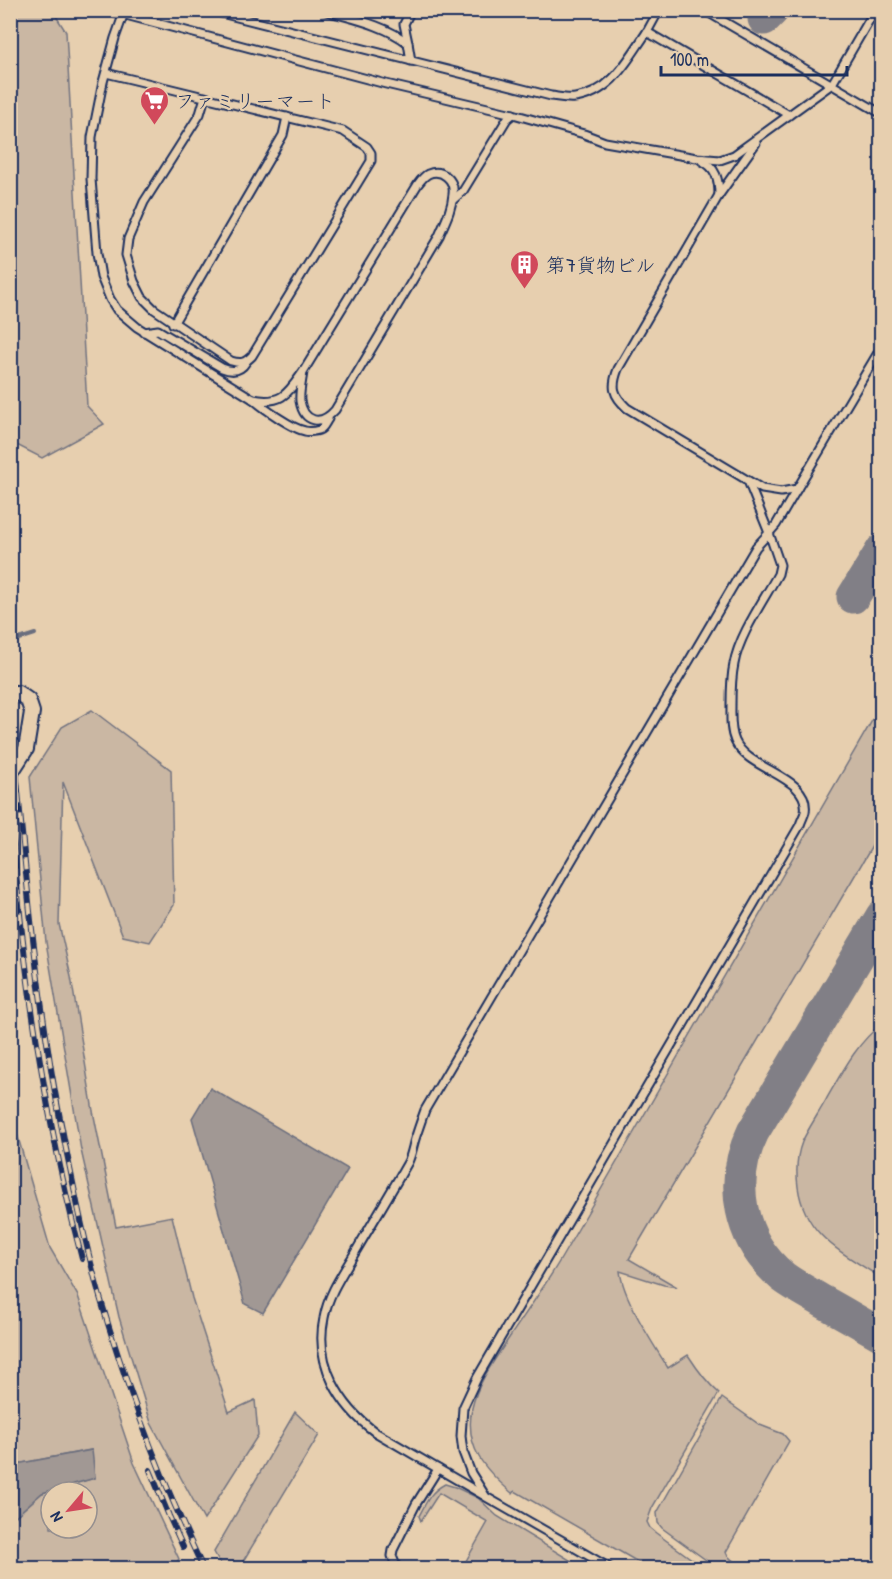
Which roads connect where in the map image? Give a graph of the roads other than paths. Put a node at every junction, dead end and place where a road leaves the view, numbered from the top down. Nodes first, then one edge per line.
1 (107, 10) edge
2 (209, 10) edge
3 (322, 10) edge
4 (411, 10) edge
5 (659, 10) edge
6 (704, 10) edge
7 (875, 10) edge
8 (124, 12) edge
9 (647, 32) junction
10 (408, 44) junction
11 (411, 61) junction
12 (106, 73) junction
13 (832, 84) junction
14 (205, 97) junction
15 (513, 114) junction
16 (882, 114) edge
17 (789, 116) junction
18 (287, 117) junction
19 (763, 134) junction
20 (697, 158) junction
21 (719, 195) junction
22 (452, 201) junction
23 (173, 324) junction
24 (144, 332) junction
25 (882, 346) edge
26 (246, 362) junction
27 (303, 372) junction
28 (253, 399) junction
29 (329, 417) junction
30 (748, 481) junction
31 (797, 489) junction
32 (769, 534) junction
33 (10, 693) edge
34 (10, 774) edge
35 (438, 1469) junction
36 (486, 1497) junction
37 (397, 1569) edge
38 (609, 1569) edge

1 - 8 lane
2 - 11 lane
3 - 10 lane
4 - 10 lane
5 - 9 lane
6 - 13 lane
7 - 13 lane
8 - 12 lane
8 - 15 lane
9 - 11 lane
9 - 17 lane
10 - 11 lane
12 - 14 lane
12 - 24 lane
13 - 16 lane
13 - 17 lane
14 - 18 lane
14 - 23 lane
15 - 20 lane
15 - 22 lane
17 - 19 lane
18 - 23 lane
18 - 26 lane
19 - 20 lane
19 - 21 lane
20 - 21 lane
21 - 30 lane
22 - 27 lane
22 - 29 lane
23 - 26 lane
24 - 26 lane
24 - 28 lane
25 - 31 lane
27 - 28 lane
27 - 29 lane
28 - 29 lane
30 - 31 lane
30 - 32 lane
31 - 32 lane
32 - 35 lane
32 - 36 lane
33 - 34 street
35 - 36 lane
35 - 37 lane
36 - 38 lane

